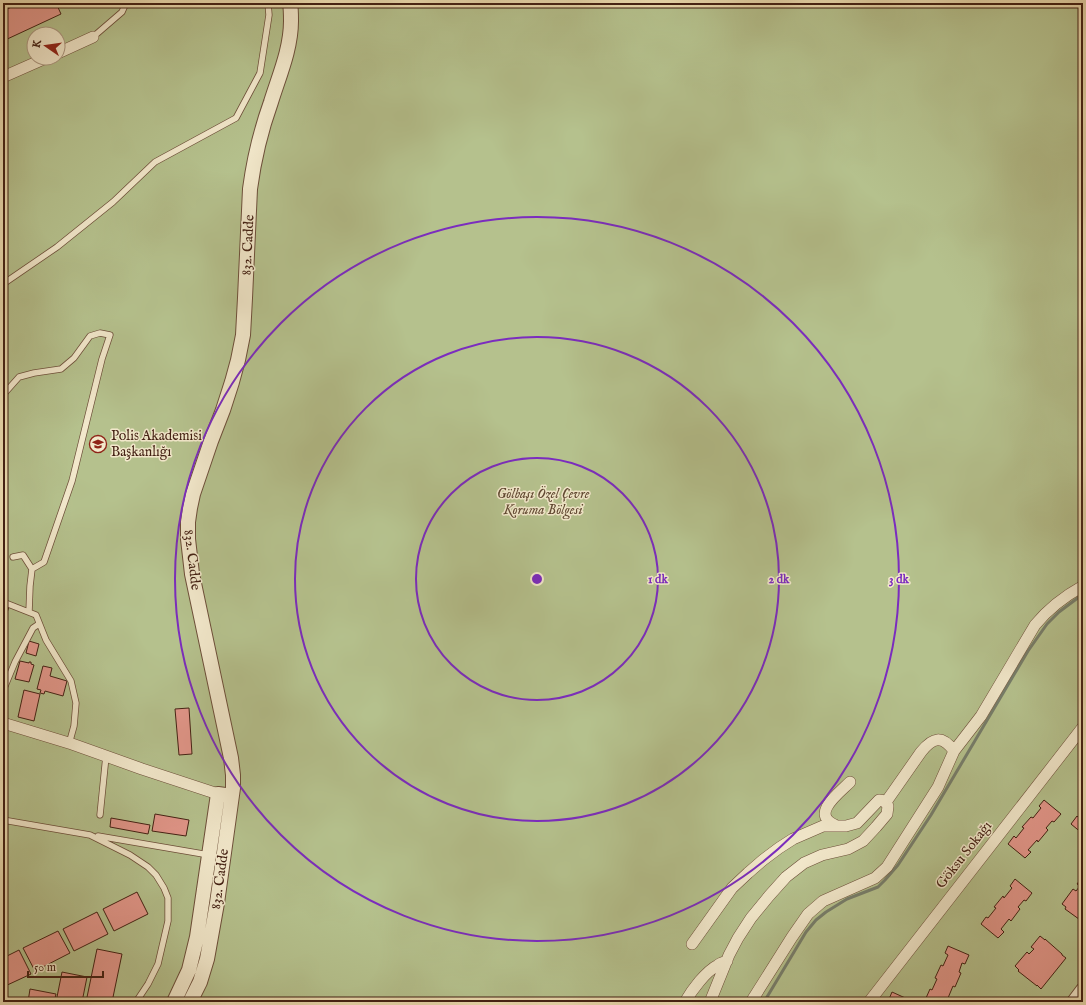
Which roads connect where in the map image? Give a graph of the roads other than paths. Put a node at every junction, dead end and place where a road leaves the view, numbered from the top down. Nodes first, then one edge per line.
1 (126, 3) edge
2 (268, 3) edge
3 (290, 3) edge
4 (94, 37) joint
5 (66, 49) edge
6 (28, 66) edge
7 (3, 77) edge
8 (3, 284) edge
9 (3, 395) edge
10 (13, 557) dead end
11 (32, 569) junction
12 (1083, 586) edge
13 (3, 602) edge
14 (29, 612) junction
15 (39, 624) junction
16 (3, 690) edge
17 (3, 723) edge
18 (1083, 727) edge
19 (69, 744) junction
20 (954, 752) junction
21 (106, 756) junction
22 (850, 782) dead end
23 (222, 795) joint
24 (886, 802) junction
25 (100, 815) dead end
26 (3, 820) edge
27 (835, 825) junction
28 (90, 835) junction
29 (217, 857) junction
30 (692, 944) dead end
31 (727, 961) junction
32 (1083, 990) edge
33 (136, 1002) edge
34 (174, 1002) edge
35 (190, 1002) edge
36 (685, 1002) edge
37 (710, 1002) edge
38 (751, 1002) edge
39 (869, 1002) edge
40 (1074, 1002) edge

1 - 4 lane
2 - 8 lane
3 - 29 street, 832. Cadde
4 - 5 street
6 - 7 street
9 - 11 lane
10 - 11 lane
11 - 14 lane
12 - 20 street
13 - 14 lane
14 - 15 lane
15 - 16 lane
15 - 19 lane
17 - 19 street
18 - 39 street, Göksu Sokağı
19 - 21 street
20 - 24 street
20 - 38 street
21 - 23 street
21 - 25 lane
22 - 27 street
23 - 29 street, 832. Cadde
24 - 27 street
24 - 31 street
26 - 28 lane
27 - 30 street
28 - 29 lane
28 - 33 lane
29 - 34 street, 832. Cadde
29 - 35 street, 832. Cadde
31 - 36 street
31 - 37 street
32 - 40 street

